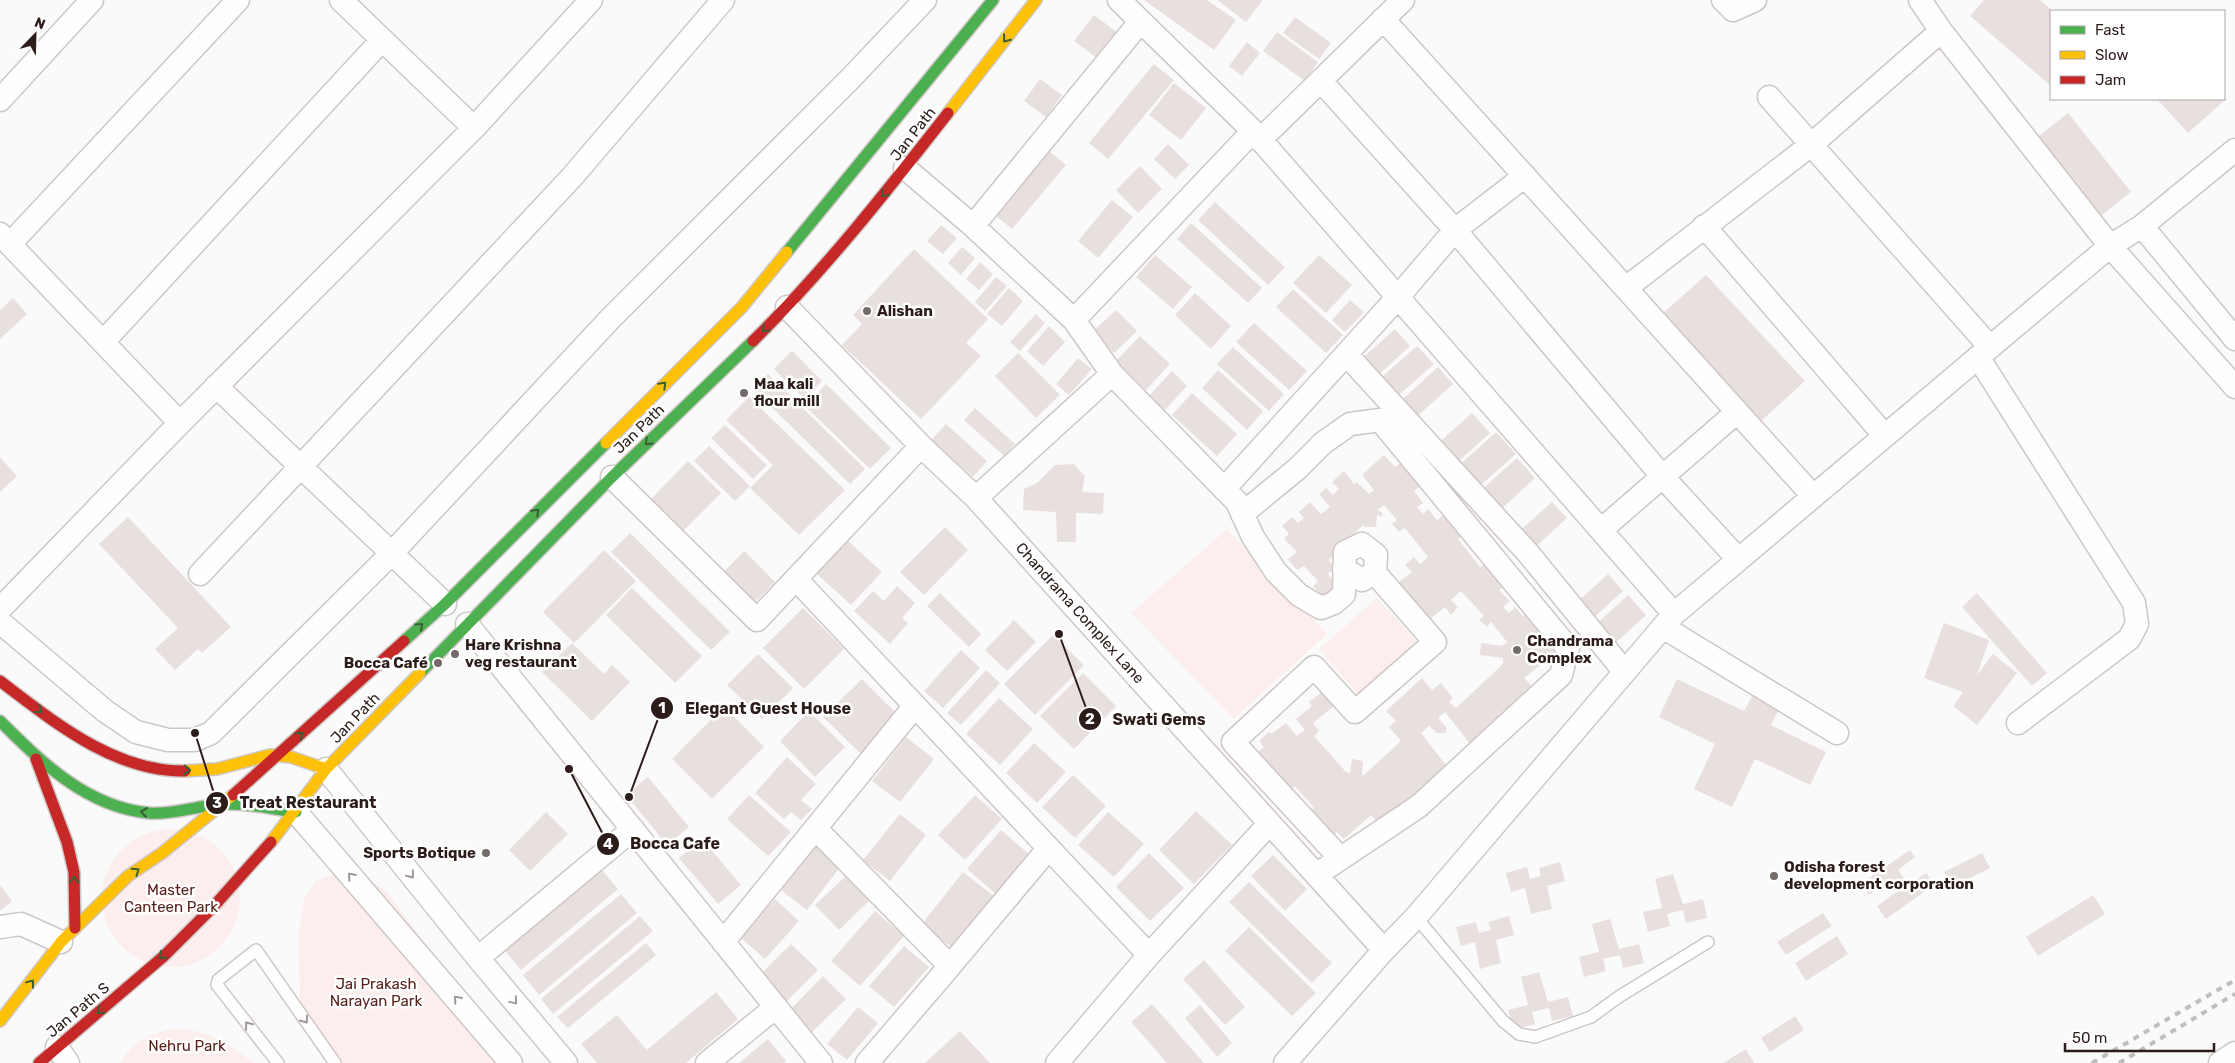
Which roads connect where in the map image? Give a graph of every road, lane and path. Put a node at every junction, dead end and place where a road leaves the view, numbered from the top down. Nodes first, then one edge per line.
1 (92, 0) edge
2 (238, 0) edge
3 (342, 0) edge
4 (591, 0) edge
5 (723, 0) edge
6 (925, 0) edge
7 (993, 0) edge
8 (1036, 0) edge
9 (1119, 0) edge
10 (1403, 0) edge
11 (1723, 0) edge
12 (1755, 0) edge
13 (1920, 0) edge
14 (1383, 19) junction
15 (1140, 22) junction
16 (1941, 31) junction
17 (382, 40) junction
18 (1321, 81) junction
19 (1769, 97) dead end
20 (0, 100) edge
21 (474, 128) junction
22 (1257, 136) junction
23 (1812, 144) junction
24 (2235, 150) edge
25 (905, 168) junction
26 (1525, 176) junction
27 (973, 226) junction
28 (1704, 226) junction
29 (2142, 226) junction
30 (1455, 230) junction
31 (5, 239) edge
32 (2110, 246) junction
33 (1626, 288) junction
34 (1398, 297) junction
35 (787, 307) junction
36 (1074, 320) junction
37 (2235, 339) edge
38 (103, 342) junction
39 (1984, 352) junction
40 (1346, 354) junction
41 (1112, 374) junction
42 (216, 386) junction
43 (2235, 387) edge
44 (1737, 412) junction
45 (180, 423) junction
46 (1885, 436) junction
47 (921, 446) junction
48 (300, 466) junction
49 (1662, 476) junction
50 (612, 477) junction
51 (1224, 488) junction
52 (1813, 496) junction
53 (976, 498) junction
54 (1242, 514) junction
55 (1602, 530) junction
56 (391, 554) junction
57 (1738, 559) junction
58 (1344, 569) junction
59 (1375, 573) junction
60 (200, 574) dead end
61 (796, 579) junction
62 (445, 604) junction
63 (0, 609) edge
64 (1668, 620) junction
65 (0, 622) edge
66 (467, 624) junction
67 (1624, 672) junction
68 (0, 681) edge
69 (914, 707) junction
70 (0, 721) edge
71 (2018, 723) dead end
72 (1836, 733) dead end
73 (278, 754) junction
74 (34, 756) junction
75 (326, 769) junction
76 (225, 803) junction
77 (296, 812) junction
78 (1269, 824) junction
79 (633, 829) junction
80 (816, 829) junction
81 (1048, 849) junction
82 (1340, 858) junction
83 (251, 868) joint
84 (1316, 875) junction
85 (1416, 917) junction
86 (0, 927) edge
87 (68, 935) junction
88 (723, 942) junction
89 (1708, 942) dead end
90 (1384, 950) junction
91 (1149, 955) junction
92 (478, 958) junction
93 (950, 966) junction
94 (776, 1007) junction
95 (0, 1021) edge
96 (2235, 1053) edge
97 (62, 1055) edge
98 (39, 1063) edge
99 (278, 1063) edge
100 (335, 1063) edge
101 (511, 1063) edge
102 (566, 1063) edge
103 (707, 1063) edge
104 (821, 1063) edge
105 (867, 1063) edge
106 (1057, 1063) edge
107 (1285, 1063) edge
108 (2220, 1063) edge

1 - 20 street
2 - 31 street
3 - 17 street
4 - 21 street
5 - 48 street
6 - 56 street
62 -> 7 main road, Jan Path
8 -> 25 main road, Jan Path
9 - 15 street
10 - 14 street
11 - 12 street
13 - 16 street
14 - 18 street
14 - 26 street
15 - 22 street
15 - 27 street
16 - 23 street
16 - 32 street
17 - 21 street
17 - 38 street
18 - 22 street
18 - 30 street
19 - 23 street
21 - 42 street
22 - 34 street
22 - 36 street
23 - 28 street
23 - 39 street
24 - 29 street
25 - 27 street
25 -> 35 main road, Jan Path
26 - 30 street
26 - 33 street
27 - 36 street
28 - 33 street
28 - 46 street
29 - 32 street
29 - 37 street
30 - 34 street
30 - 49 street
31 - 38 street
32 - 39 street
32 - 43 street
33 - 44 street
34 - 40 street
34 - 55 street
35 - 47 street, Chandrama Complex Lane
35 -> 50 main road, Jan Path
36 - 41 street
38 - 45 street
39 - 46 street
39 - 71 street
40 - 51 street
40 - 67 street
41 - 51 street
41 - 53 street
42 - 45 street
42 - 48 street
44 - 49 street
44 - 52 street
45 - 63 street
46 - 52 street
47 - 53 street, Chandrama Complex Lane
47 - 61 street
48 - 56 street
48 - 60 street
49 - 55 street
49 - 57 street
50 - 61 street
50 - 66 main road, Jan Path
51 - 54 street
52 - 57 street
53 - 78 street, Chandrama Complex Lane
54 - 58 street
54 - 82 street
55 - 64 street
56 - 62 street
56 - 65 street
57 - 64 street
58 - 59 street
58 - 59 street
59 - 82 street
61 - 69 street
73 -> 62 main road, Jan Path
64 - 67 street
64 - 72 street
66 - 75 main road, Jan Path
66 - 79 street
67 - 85 street
68 -> 73 main road
69 - 80 street
69 - 81 street
70 - 74 main road
73 - 75 main road
73 - 76 main road, Jan Path
76 -> 74 main road
87 -> 74 main road
75 - 77 main road, Jan Path
75 -> 92 street
76 - 77 main road
87 -> 76 main road, Jan Path
77 - 83 main road, Jan Path
101 -> 77 street
78 - 84 street, Chandrama Complex Lane
78 - 91 street
79 - 88 street
79 - 92 street
80 - 88 street
80 - 93 street
81 - 91 street
81 - 93 street
82 - 84 street
83 -> 97 main road, Jan Path S
84 - 90 street, Chandrama Complex Lane
85 - 89 lane
85 - 90 street
86 - 87 street
95 -> 87 main road, Jan Path
88 - 94 street
90 - 107 street
91 - 106 street
92 -> 102 street
93 - 105 street
94 - 103 street
94 - 104 street
96 - 108 street
97 - 98 main road, Jan Path S
99 -> 100 lane

